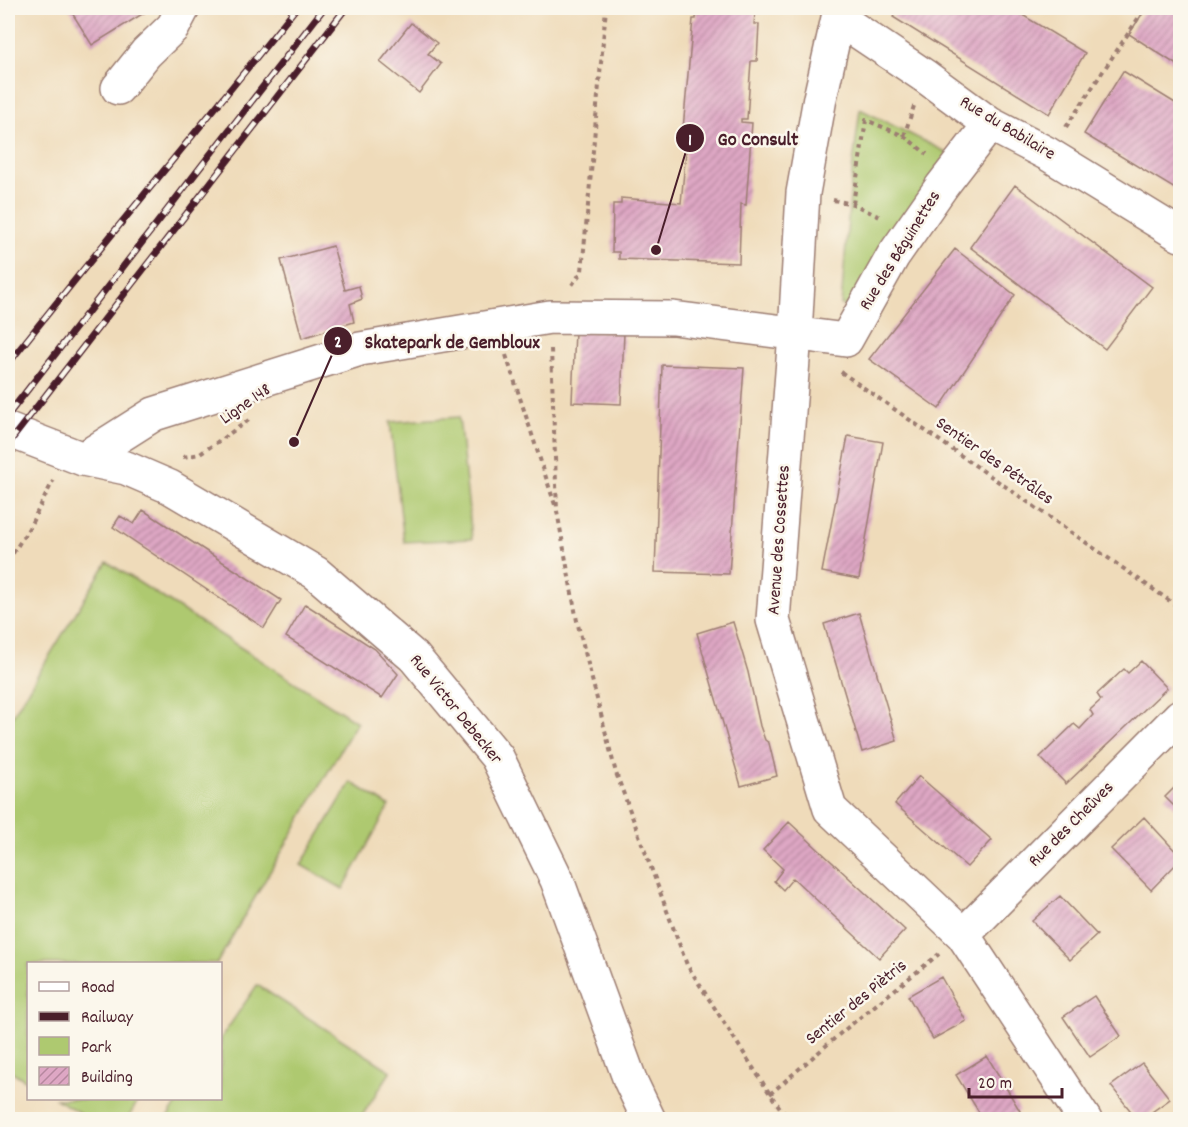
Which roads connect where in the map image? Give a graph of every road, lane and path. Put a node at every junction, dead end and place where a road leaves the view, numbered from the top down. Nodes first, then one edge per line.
1 (183, 8) edge
2 (606, 8) edge
3 (1145, 8) edge
4 (840, 13) edge
5 (118, 88) dead end
6 (990, 124) junction
7 (1048, 154) junction
8 (934, 160) dead end
9 (803, 193) junction
10 (853, 204) junction
11 (912, 229) junction
12 (1180, 235) edge
13 (550, 317) junction
14 (795, 334) junction
15 (505, 352) dead end
16 (841, 372) dead end
17 (257, 413) dead end
18 (8, 430) edge
19 (75, 456) junction
20 (179, 458) dead end
21 (557, 511) junction
22 (8, 561) edge
23 (1180, 608) edge
24 (1180, 716) edge
25 (963, 935) junction
26 (770, 1094) junction
27 (650, 1119) edge
28 (789, 1119) edge
29 (1085, 1119) edge

1 - 5 street
2 - 13 path
3 - 7 path
4 - 6 street, Rue du Babilaire
4 - 9 street, Avenue des Cossettes
6 - 7 street, Rue du Babilaire
6 - 11 street, Rue des Béguinettes
7 - 12 street, Rue du Babilaire
8 - 10 path
9 - 10 path
9 - 14 street, Avenue des Cossettes
10 - 11 path
11 - 14 street, Rue des Béguinettes
13 - 14 street
13 - 19 street
13 - 21 path
14 - 25 street, Avenue des Cossettes
15 - 21 path
16 - 23 path, Sentier des Pétrâles
17 - 20 path, Ligne 148
18 - 19 street, Rue Victor Debecker
19 - 22 path
19 - 27 street, Rue Victor Debecker
21 - 26 path
24 - 25 street, Rue des Cheûves
25 - 26 path, Sentier des Piètris
25 - 29 street, Avenue des Cossettes
26 - 28 path

